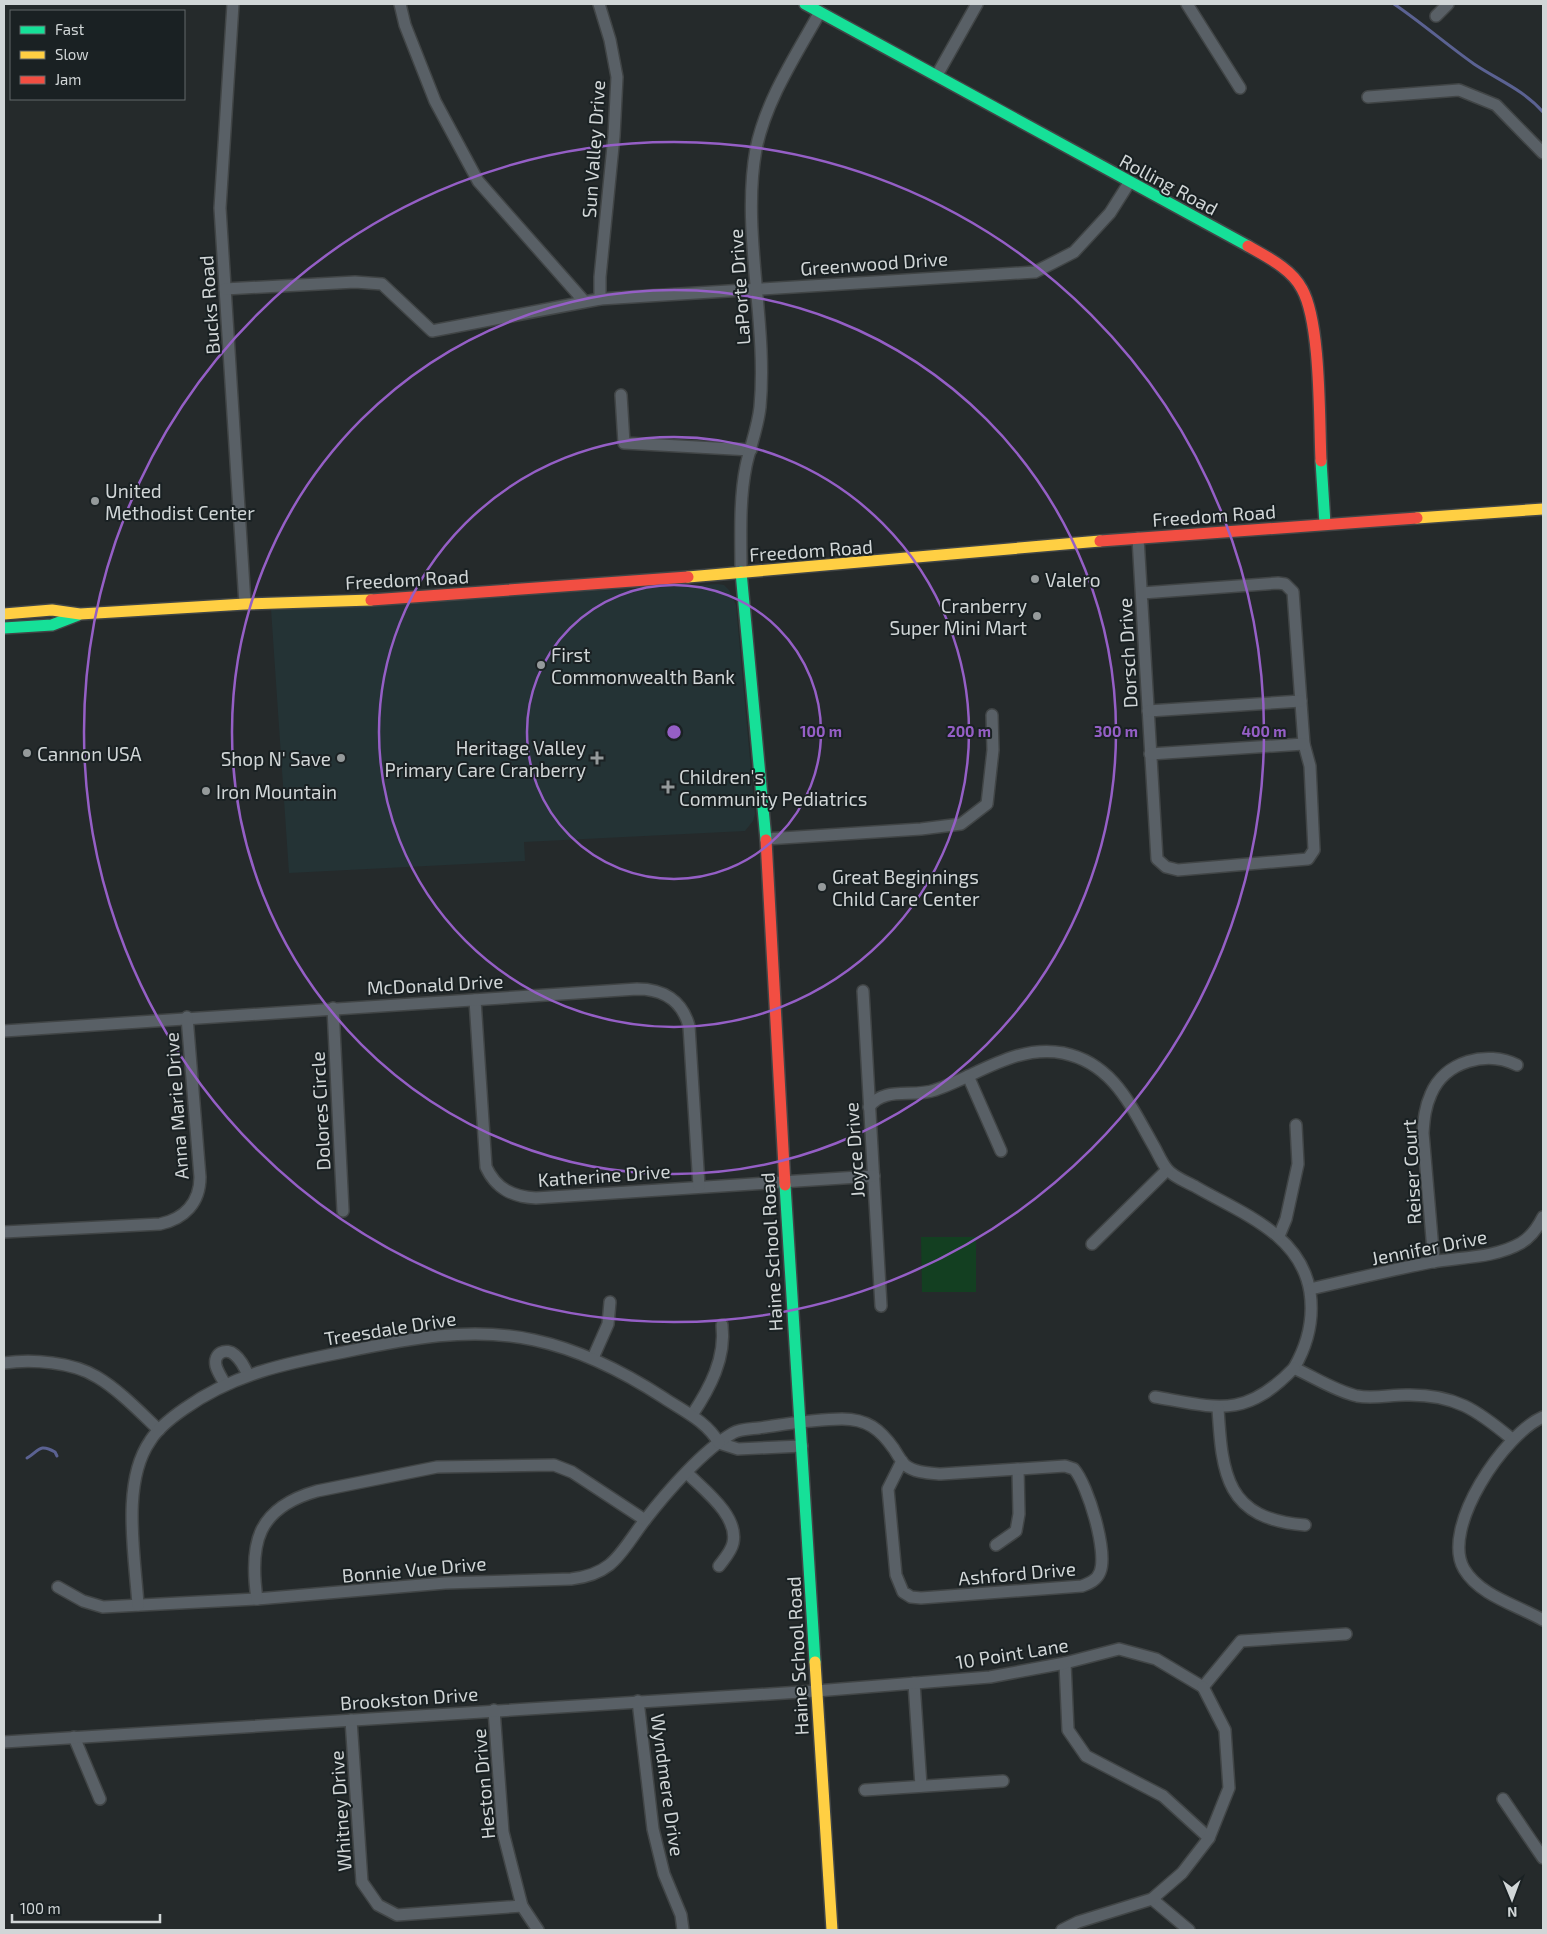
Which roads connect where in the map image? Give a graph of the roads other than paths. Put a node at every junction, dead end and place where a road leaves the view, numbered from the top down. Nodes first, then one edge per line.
1 (233, 4) edge
2 (400, 4) edge
3 (599, 4) edge
4 (805, 4) edge
5 (977, 4) edge
6 (1187, 4) edge
7 (1448, 4) edge
8 (820, 12) junction
9 (1436, 16) dead end
10 (937, 75) junction
11 (1240, 88) dead end
12 (1368, 97) dead end
13 (1543, 153) edge
14 (1129, 183) junction
15 (757, 288) junction
16 (225, 289) junction
17 (600, 299) junction
18 (584, 301) junction
19 (621, 395) dead end
20 (751, 450) junction
21 (1543, 509) edge
22 (1325, 524) junction
23 (1138, 538) junction
24 (741, 572) junction
25 (1142, 593) junction
26 (245, 604) junction
27 (4, 614) edge
28 (80, 614) junction
29 (4, 628) edge
30 (1301, 701) junction
31 (1148, 711) junction
32 (992, 715) dead end
33 (1304, 744) junction
34 (1150, 754) junction
35 (766, 839) junction
36 (863, 991) dead end
37 (474, 1000) junction
38 (333, 1008) junction
39 (187, 1018) junction
40 (4, 1031) edge
41 (1517, 1065) dead end
42 (968, 1076) junction
43 (869, 1107) junction
44 (1296, 1125) dead end
45 (1001, 1151) dead end
46 (1167, 1170) junction
47 (874, 1176) junction
48 (784, 1182) junction
49 (699, 1186) junction
50 (343, 1212) dead end
51 (1543, 1217) edge
52 (4, 1232) edge
53 (1279, 1236) junction
54 (1092, 1244) dead end
55 (1434, 1262) junction
56 (1310, 1290) junction
57 (610, 1302) dead end
58 (881, 1306) dead end
59 (722, 1325) dead end
60 (594, 1358) junction
61 (4, 1363) edge
62 (1294, 1368) junction
63 (248, 1375) junction
64 (225, 1384) junction
65 (1155, 1397) dead end
66 (1218, 1408) junction
67 (692, 1415) junction
68 (1543, 1417) edge
69 (799, 1421) junction
70 (159, 1430) junction
71 (1512, 1439) junction
72 (718, 1443) junction
73 (802, 1446) junction
74 (902, 1460) junction
75 (1018, 1469) junction
76 (687, 1473) junction
77 (645, 1520) junction
78 (1305, 1525) dead end
79 (996, 1545) dead end
80 (719, 1566) dead end
81 (58, 1587) dead end
82 (257, 1599) junction
83 (138, 1605) junction
84 (1543, 1620) edge
85 (1346, 1634) dead end
86 (1064, 1663) junction
87 (914, 1683) junction
88 (1203, 1686) junction
89 (816, 1692) junction
90 (638, 1702) junction
91 (494, 1710) junction
92 (351, 1720) junction
93 (74, 1737) junction
94 (4, 1742) edge
95 (1003, 1781) dead end
96 (920, 1786) junction
97 (865, 1790) dead end
98 (100, 1799) dead end
99 (1503, 1799) dead end
100 (1209, 1838) junction
101 (1543, 1858) edge
102 (1152, 1899) junction
103 (522, 1906) junction
104 (538, 1930) edge
105 (683, 1930) edge
106 (832, 1930) edge
107 (1062, 1930) edge
108 (1189, 1930) edge

1 - 16 street, Bucks Road
2 - 18 street
3 - 17 street, Sun Valley Drive
4 - 8 street, Rolling Road
5 - 10 street
6 - 11 street
7 - 9 street
8 - 10 street, Rolling Road
8 - 15 street, LaPorte Drive
10 - 14 street, Rolling Road
12 - 13 street
14 - 15 street, Greenwood Drive
14 - 22 street, Rolling Road
15 - 17 street, Greenwood Drive
15 - 20 street, LaPorte Drive
16 - 18 street, Greenwood Drive
16 - 26 street, Bucks Road
17 - 18 street, Greenwood Drive
19 - 20 street
20 - 24 street, LaPorte Drive
21 - 22 street, Freedom Road
22 - 23 street, Freedom Road
23 - 24 street, Freedom Road
23 - 25 street, Dorsch Drive
24 - 26 street, Freedom Road
24 - 35 street, Haine School Road
25 - 30 street
25 - 31 street, Dorsch Drive
26 - 28 street, Freedom Road
27 - 28 street, Freedom Road
28 - 29 street, Freedom Road
30 - 31 street
30 - 33 street
31 - 34 street, Dorsch Drive
32 - 35 street
33 - 34 street
33 - 34 street, Dorsch Drive
35 - 48 street, Haine School Road
36 - 43 street, Joyce Drive
37 - 38 street, McDonald Drive
37 - 49 street, Katherine Drive
37 - 49 street, McDonald Drive
38 - 39 street, McDonald Drive
38 - 50 street, Dolores Circle
39 - 40 street, McDonald Drive
39 - 52 street, Anna Marie Drive
41 - 55 street, Reiser Court
42 - 43 street
42 - 45 street
42 - 46 street
43 - 47 street, Joyce Drive
44 - 53 street
46 - 53 street
46 - 54 street
47 - 48 street, Katherine Drive
47 - 58 street, Joyce Drive
48 - 49 street, Katherine Drive
48 - 69 street, Haine School Road
51 - 55 street, Jennifer Drive
53 - 56 street
55 - 56 street, Jennifer Drive
56 - 62 street
57 - 60 street
59 - 67 street
60 - 63 street, Treesdale Drive
60 - 67 street, Treesdale Drive
61 - 70 street
62 - 66 street
62 - 71 street
63 - 64 street, Treesdale Drive
63 - 64 street
64 - 70 street, Treesdale Drive
65 - 66 street
66 - 78 street
67 - 72 street, Treesdale Drive
68 - 71 street
69 - 72 street, Bonnie Vue Drive
69 - 73 street, Haine School Road
69 - 74 street, Ashford Drive
70 - 83 street, Treesdale Drive
71 - 84 street
72 - 73 street
72 - 76 street, Bonnie Vue Drive
73 - 89 street, Haine School Road
74 - 75 street, Ashford Drive
74 - 75 street, Ashford Drive
75 - 79 street
76 - 77 street, Bonnie Vue Drive
76 - 80 street
77 - 82 street, Bonnie Vue Drive
77 - 82 street
81 - 83 street, Bonnie Vue Drive
82 - 83 street, Bonnie Vue Drive
85 - 88 street
86 - 87 street, 10 Point Lane
86 - 88 street, 10 Point Lane
86 - 100 street
87 - 89 street, 10 Point Lane
87 - 96 street
88 - 100 street
89 - 90 street, Brookston Drive
89 - 106 street, Haine School Road
90 - 91 street, Brookston Drive
90 - 105 street, Wyndmere Drive
91 - 92 street, Brookston Drive
91 - 103 street, Heston Drive
92 - 93 street, Brookston Drive
92 - 103 street, Whitney Drive
93 - 94 street, Brookston Drive
93 - 98 street
95 - 96 street
96 - 97 street
99 - 101 street
100 - 102 street
102 - 107 street
102 - 108 street
103 - 104 street

